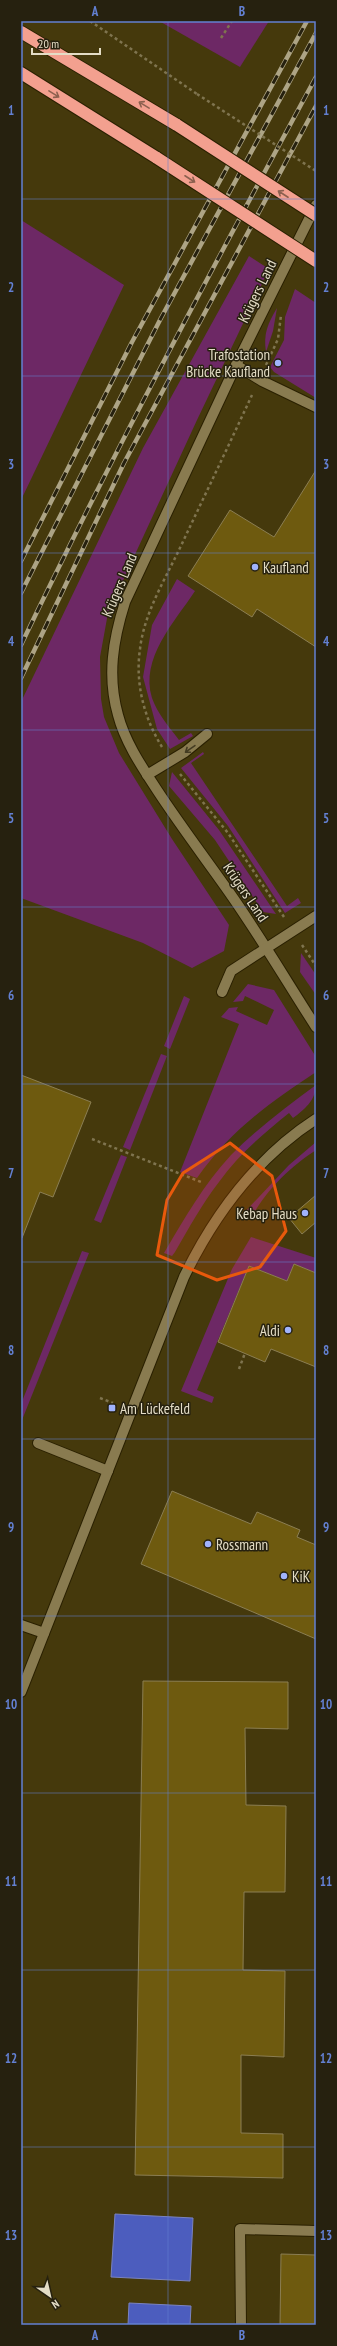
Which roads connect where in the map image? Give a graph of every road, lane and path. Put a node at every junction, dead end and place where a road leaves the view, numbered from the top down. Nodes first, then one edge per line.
1 (90, 21) edge
2 (232, 21) edge
3 (21, 32) edge
4 (221, 38) dead end
5 (21, 73) edge
6 (316, 171) edge
7 (316, 205) edge
8 (316, 215) edge
9 (316, 261) edge
10 (281, 312) dead end
11 (236, 365) junction
12 (259, 379) junction
13 (316, 407) edge
14 (207, 734) dead end
15 (171, 760) junction
16 (147, 775) junction
17 (316, 916) edge
18 (293, 931) junction
19 (266, 949) junction
20 (316, 966) edge
21 (222, 992) dead end
22 (316, 1027) edge
23 (316, 1119) edge
24 (92, 1139) dead end
25 (201, 1182) dead end
26 (245, 1353) dead end
27 (239, 1369) dead end
28 (100, 1398) dead end
29 (113, 1403) dead end
30 (38, 1443) dead end
31 (108, 1471) junction
32 (21, 1625) edge
33 (44, 1633) junction
34 (21, 1692) edge
35 (316, 2230) edge
36 (241, 2325) edge

1 - 6 path, bridge
2 - 4 path
8 -> 3 highway, bridge
5 -> 9 highway, bridge
7 - 11 street, Krügers Land
10 - 12 path
11 - 12 street
11 - 16 street, Krügers Land
12 - 13 street
12 - 15 path
14 -> 15 street
15 - 16 street
15 - 18 path
16 - 19 street, Krügers Land
17 - 18 street
18 - 19 street
18 - 20 path
19 - 21 street
19 - 22 street, Krügers Land
23 - 31 street
24 - 25 path
26 - 27 path
28 - 29 path
30 - 31 street
31 - 33 street
32 - 33 street
33 - 34 street
35 - 36 street

